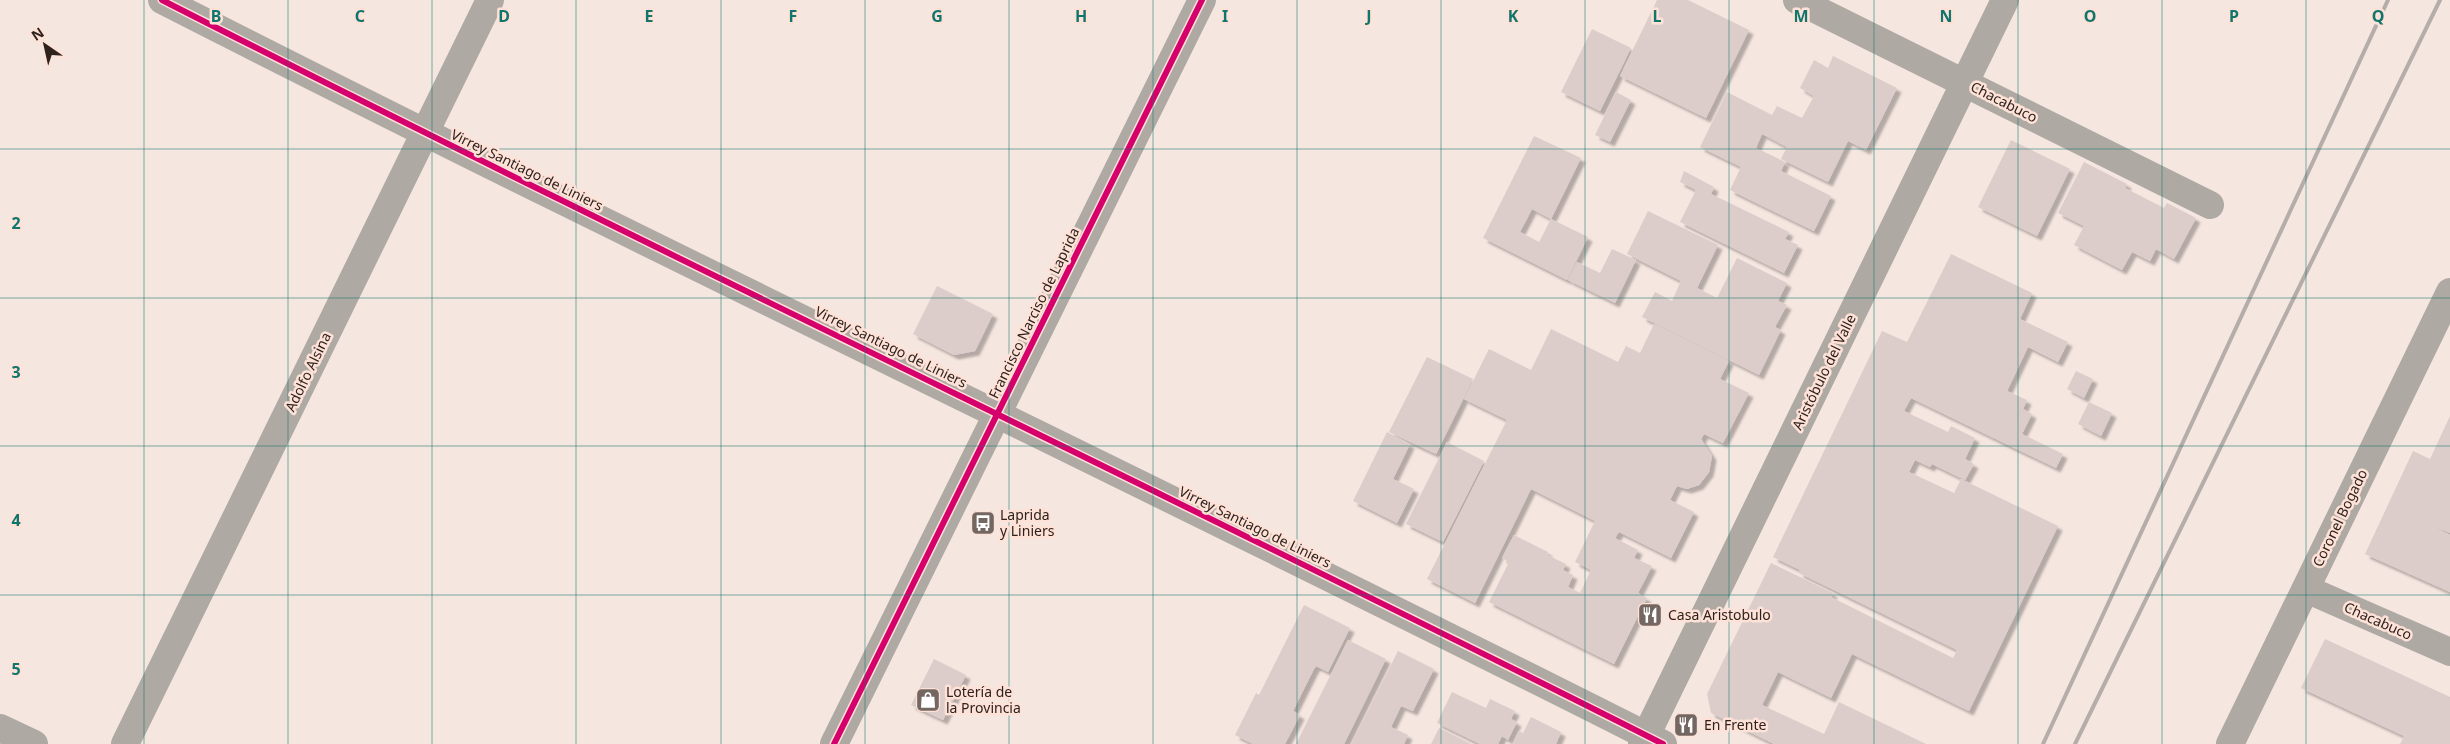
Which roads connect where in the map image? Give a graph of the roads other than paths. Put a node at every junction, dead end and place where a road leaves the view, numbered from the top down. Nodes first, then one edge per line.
1 (162, 0) edge
2 (490, 0) edge
3 (1202, 0) edge
4 (1797, 0) edge
5 (2005, 0) edge
6 (1965, 83) junction
7 (424, 134) junction
8 (2210, 205) dead end
9 (2450, 292) edge
10 (999, 413) junction
11 (2306, 589) junction
12 (2450, 652) edge
13 (0, 728) edge
14 (1650, 741) edge
15 (34, 744) edge
16 (125, 744) edge
17 (834, 744) edge
18 (2230, 744) edge

1 - 7 street, Virrey Santiago de Liniers
2 - 7 street, Adolfo Alsina
3 - 10 street, Francisco Narciso de Laprida
4 - 6 street, Chacabuco
5 - 6 street, Aristóbulo del Valle
6 - 8 street, Chacabuco
6 - 14 street, Aristóbulo del Valle
7 - 10 street, Virrey Santiago de Liniers
7 - 16 street, Adolfo Alsina
9 - 11 street, Coronel Bogado
10 - 14 street, Virrey Santiago de Liniers
10 - 17 street, Francisco Narciso de Laprida
11 - 12 street, Chacabuco
11 - 18 street, Coronel Bogado
13 - 15 street

